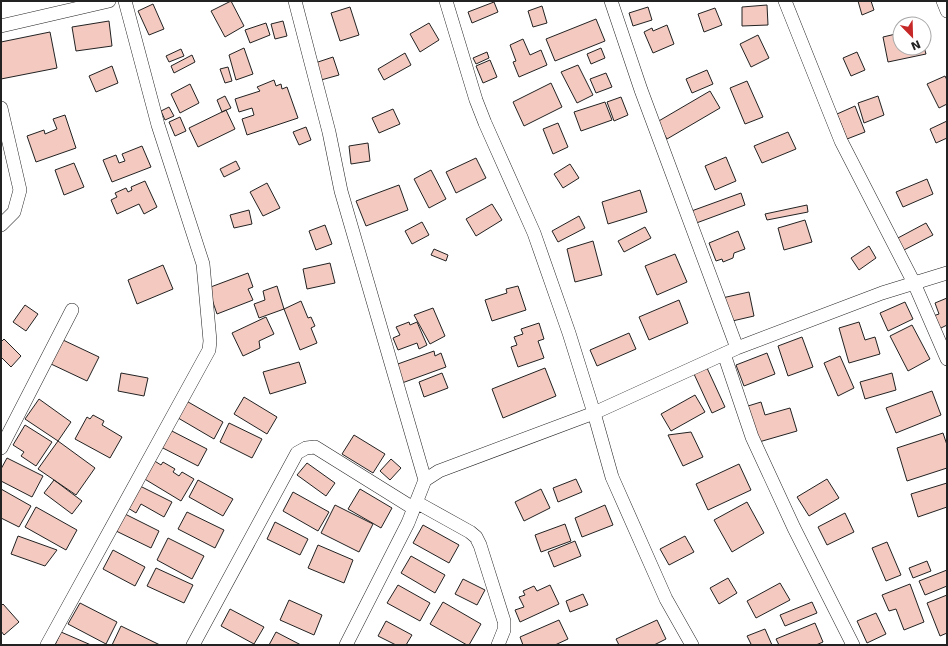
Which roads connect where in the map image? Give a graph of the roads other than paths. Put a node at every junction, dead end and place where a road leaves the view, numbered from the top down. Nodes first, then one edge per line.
1 (109, 1) edge
2 (125, 1) edge
3 (295, 1) edge
4 (446, 1) edge
5 (611, 1) edge
6 (785, 1) edge
7 (942, 1) edge
8 (947, 11) edge
9 (1, 26) edge
10 (1, 108) edge
11 (1, 225) edge
12 (947, 273) edge
13 (914, 283) junction
14 (72, 310) dead end
15 (738, 348) junction
16 (724, 354) junction
17 (947, 359) edge
18 (594, 412) junction
19 (1, 448) edge
20 (426, 480) junction
21 (414, 505) junction
22 (47, 645) edge
23 (193, 645) edge
24 (346, 645) edge
25 (498, 645) edge
26 (692, 645) edge
27 (853, 645) edge

1 - 9 street
2 - 22 street
3 - 20 street
4 - 18 street
5 - 15 street
6 - 13 street
7 - 8 street
10 - 11 street
12 - 13 street
13 - 15 street
13 - 17 street
14 - 19 street
15 - 16 street
16 - 18 street
16 - 27 street
18 - 20 street
18 - 26 street
20 - 21 street
21 - 23 street
21 - 24 street
21 - 25 street

